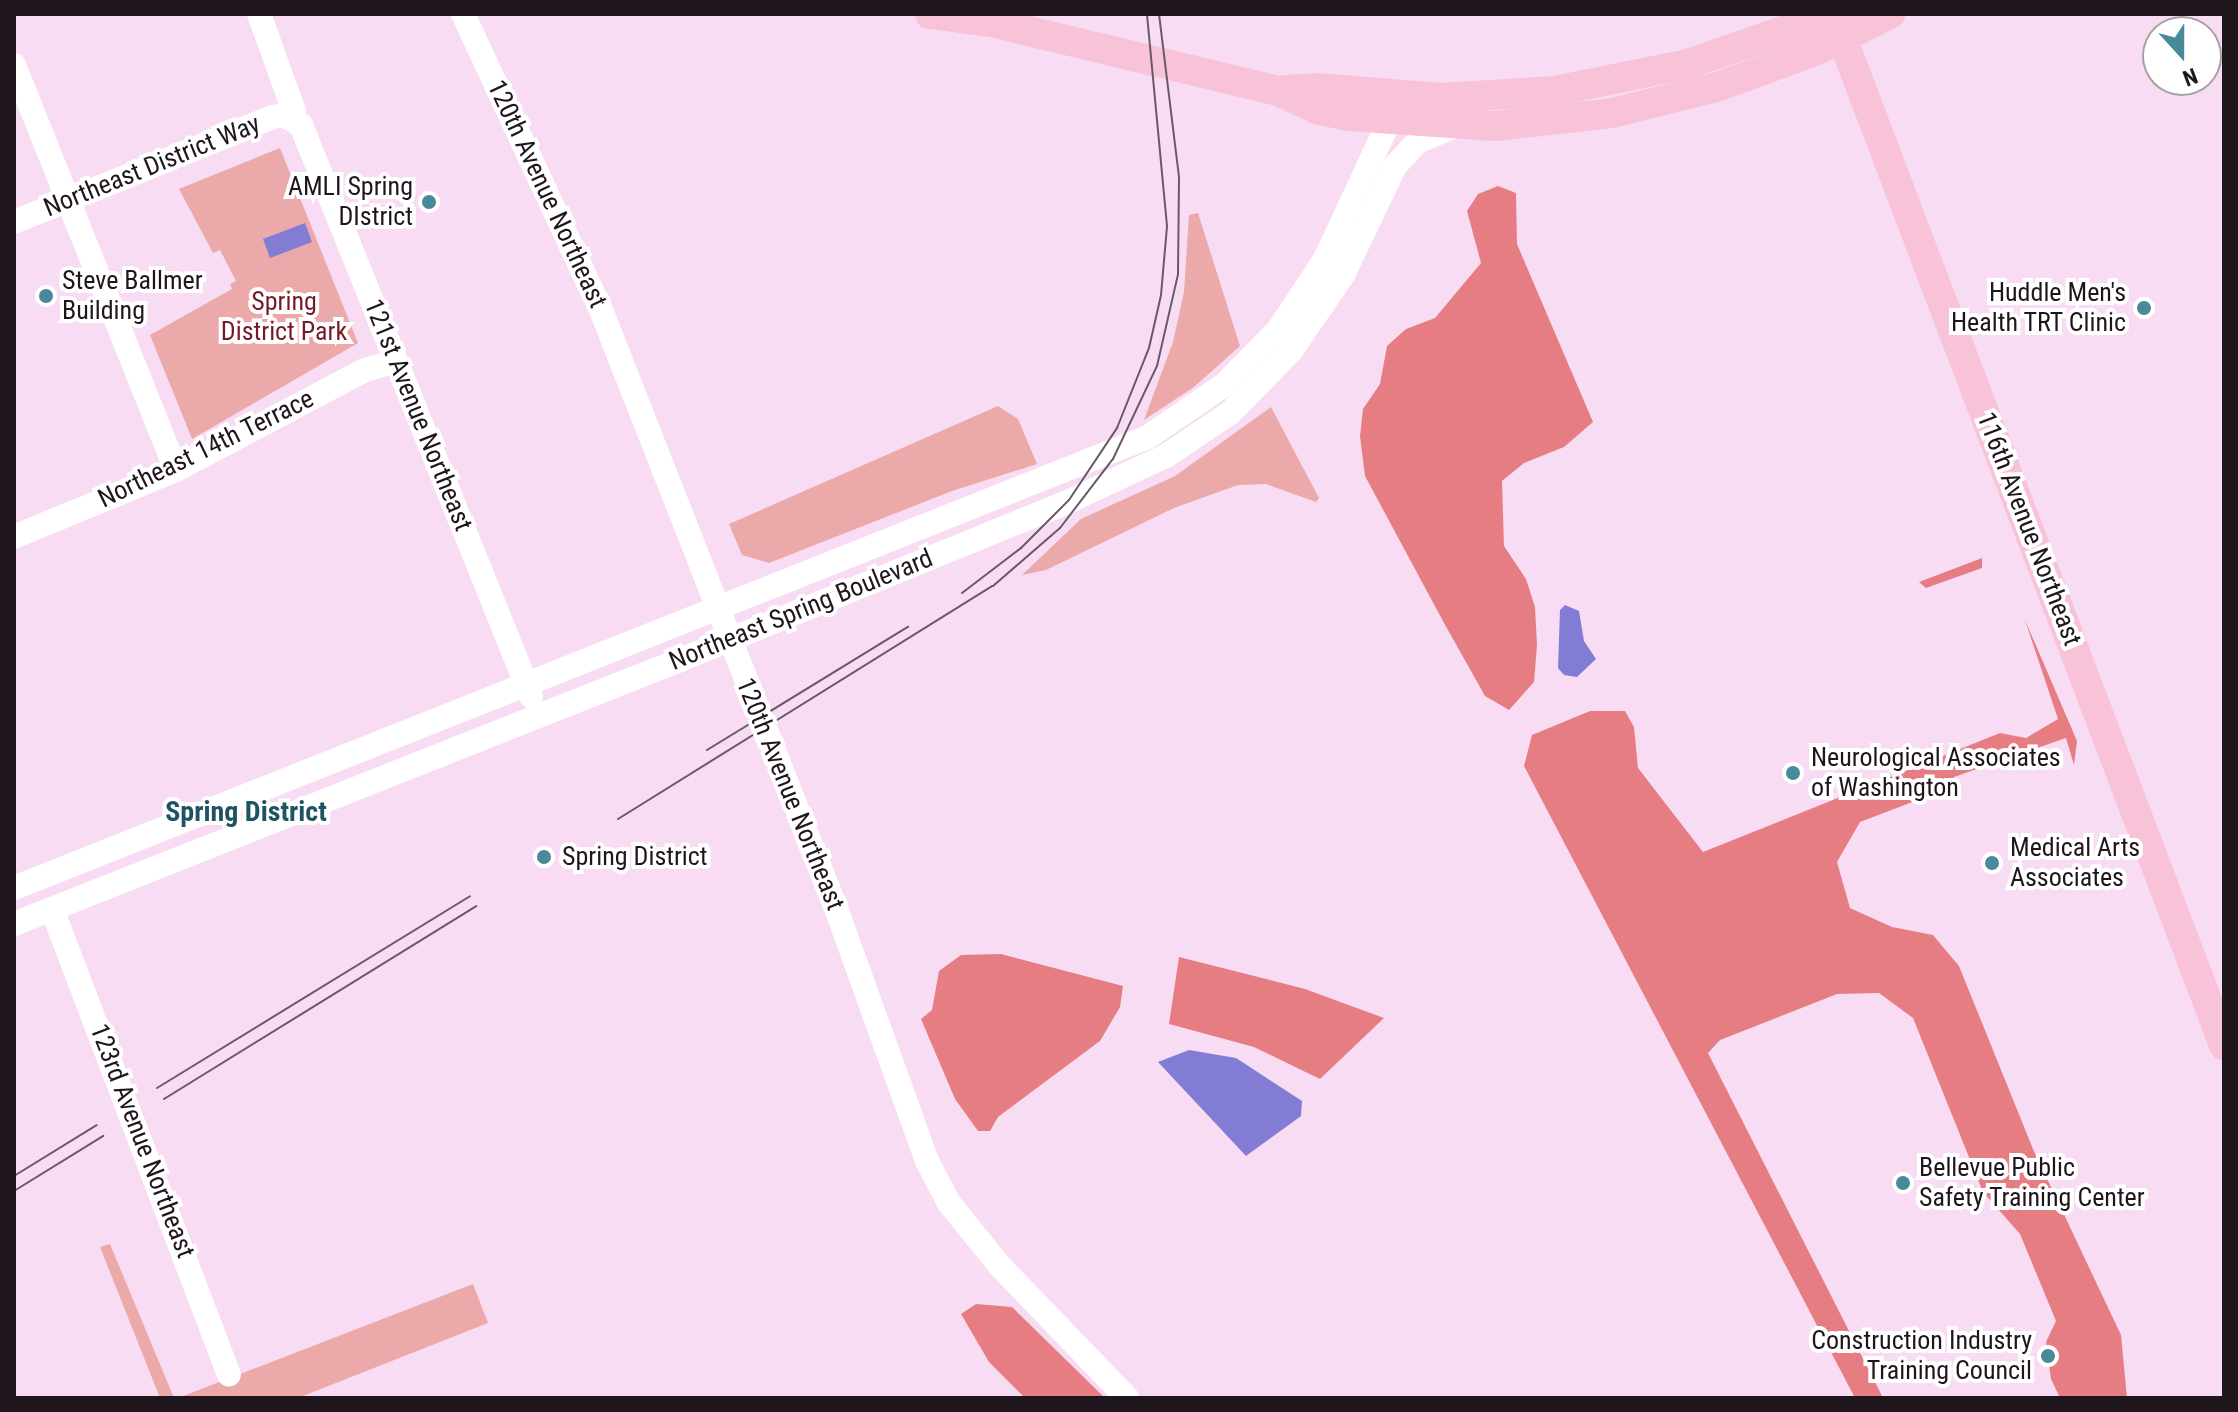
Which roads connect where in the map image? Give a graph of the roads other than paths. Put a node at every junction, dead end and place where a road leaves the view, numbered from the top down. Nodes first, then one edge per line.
1 (259, 14) edge
2 (463, 14) edge
3 (930, 14) edge
4 (1890, 14) edge
5 (984, 18) edge
6 (1836, 22) edge
7 (14, 65) edge
8 (1270, 89) junction
9 (1441, 98) junction
10 (293, 115) junction
11 (1389, 122) junction
12 (1455, 126) junction
13 (68, 201) junction
14 (14, 222) edge
15 (396, 361) junction
16 (176, 470) junction
17 (14, 537) edge
18 (716, 607) junction
19 (729, 640) junction
20 (526, 683) junction
21 (539, 716) junction
22 (14, 888) edge
23 (52, 909) junction
24 (14, 924) edge
25 (2224, 1045) edge
26 (229, 1375) dead end
27 (1127, 1398) edge

1 - 10 street, 121st Avenue Northeast
2 - 18 street, 120th Avenue Northeast
3 - 5 main road
4 - 6 main road
5 - 8 main road
6 - 9 main road
6 - 12 main road
6 - 25 main road, 116th Avenue Northeast
7 - 13 street
8 - 9 main road
8 - 11 main road
9 - 11 street
10 - 13 street, Northeast District Way
10 - 15 street, 121st Avenue Northeast
11 - 12 main road
11 - 18 street, Northeast Spring Boulevard
12 - 19 street, Northeast Spring Boulevard
13 - 14 street, Northeast District Way
13 - 16 street
15 - 16 street, Northeast 14th Terrace
15 - 20 street, 121st Avenue Northeast
16 - 17 street, Northeast 14th Terrace
18 - 19 street, 120th Avenue Northeast
18 - 20 street, Northeast Spring Boulevard
19 - 21 street, Northeast Spring Boulevard
19 - 27 street, 120th Avenue Northeast
20 - 21 street, 121st Avenue Northeast
20 - 22 street, Northeast Spring Boulevard
21 - 23 street, Northeast Spring Boulevard
23 - 24 street, Northeast Spring Boulevard
23 - 26 street, 123rd Avenue Northeast

